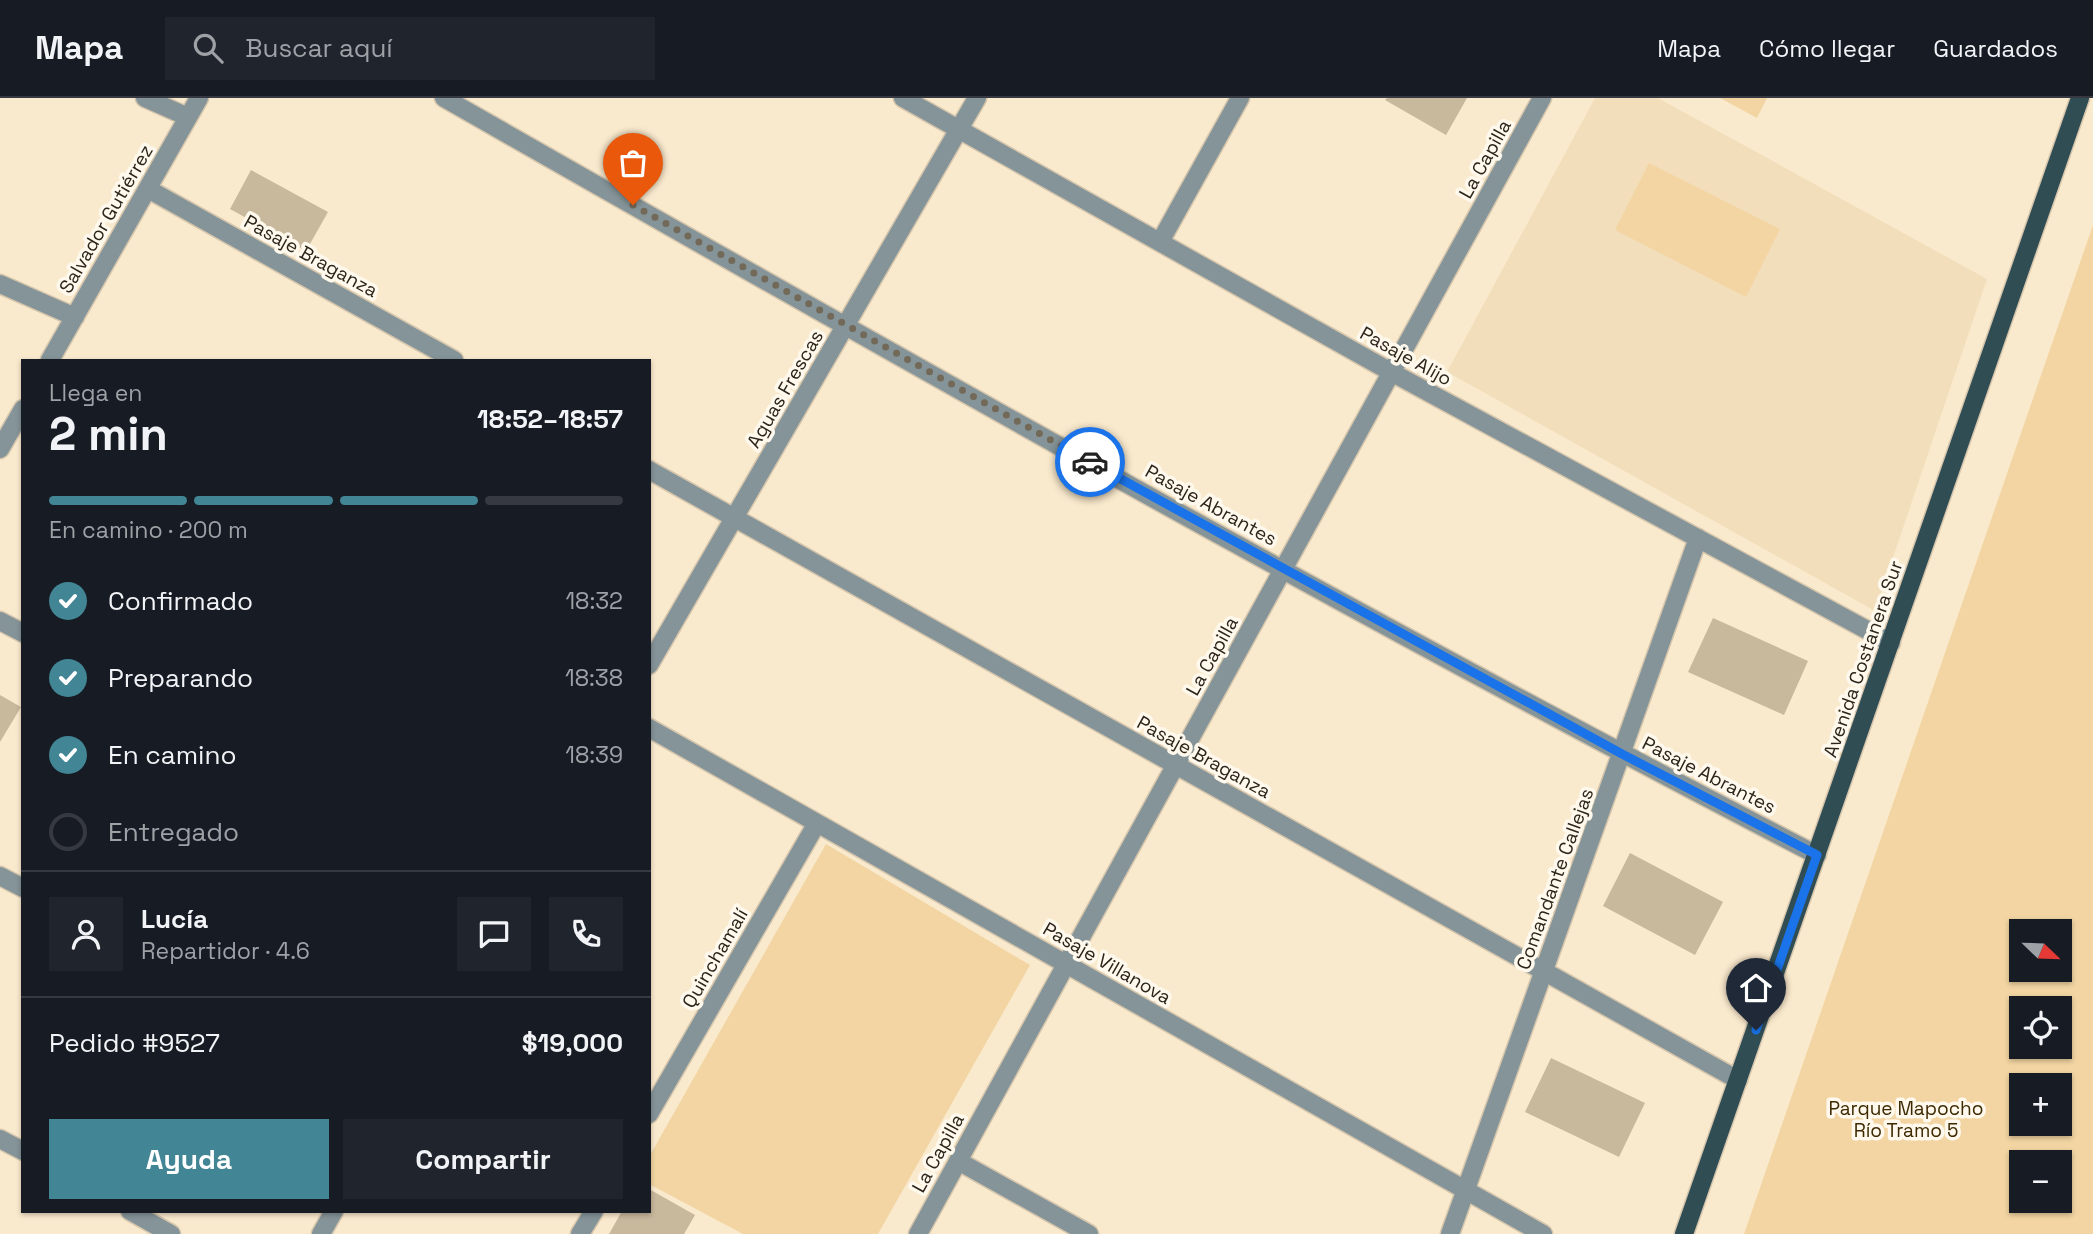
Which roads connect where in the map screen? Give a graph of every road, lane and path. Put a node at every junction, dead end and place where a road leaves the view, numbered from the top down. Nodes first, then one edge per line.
1 (145, 98) edge
2 (199, 98) edge
3 (444, 98) edge
4 (903, 98) edge
5 (977, 98) edge
6 (1240, 98) edge
7 (1542, 98) edge
8 (2080, 98) edge
9 (188, 117) junction
10 (959, 129) junction
11 (148, 189) junction
12 (1160, 242) junction
13 (0, 284) edge
14 (75, 317) junction
15 (845, 326) junction
16 (51, 359) edge
17 (452, 359) edge
18 (1391, 372) junction
19 (21, 412) edge
20 (0, 449) edge
21 (651, 471) edge
22 (734, 518) junction
23 (1698, 538) junction
24 (1283, 569) junction
25 (0, 621) edge
26 (21, 632) edge
27 (1891, 643) junction
28 (651, 662) edge
29 (651, 729) edge
30 (1622, 754) junction
31 (1175, 765) junction
32 (817, 823) junction
33 (1817, 855) junction
34 (0, 876) edge
35 (21, 887) edge
36 (1066, 964) junction
37 (1545, 970) junction
38 (1738, 1080) junction
39 (651, 1111) edge
40 (0, 1139) edge
41 (21, 1150) edge
42 (958, 1161) junction
43 (1466, 1190) junction
44 (134, 1213) edge
45 (333, 1213) edge
46 (593, 1213) edge
47 (171, 1234) edge
48 (321, 1234) edge
49 (580, 1234) edge
50 (918, 1234) edge
51 (1089, 1234) edge
52 (1450, 1234) edge
53 (1543, 1234) edge
54 (1684, 1234) edge

1 - 9 street
2 - 9 street, Salvador Gutiérrez
3 - 15 street, Pasaje Abrantes
4 - 10 street, Pasaje Alijo
5 - 10 street, Aguas Frescas
6 - 12 street
7 - 18 street, La Capilla
8 - 27 main road, Avenida Costanera Sur
9 - 11 street, Salvador Gutiérrez
10 - 12 street, Pasaje Alijo
10 - 15 street, Aguas Frescas
11 - 14 street, Salvador Gutiérrez
11 - 17 street, Pasaje Braganza
12 - 18 street, Pasaje Alijo
13 - 14 street
14 - 16 street, Salvador Gutiérrez
15 - 22 street, Aguas Frescas
15 - 24 street, Pasaje Abrantes
18 - 23 street, Pasaje Alijo
18 - 24 street, La Capilla
19 - 20 street
21 - 22 street, Pasaje Braganza
22 - 28 street, Aguas Frescas
22 - 31 street, Pasaje Braganza
23 - 27 street, Pasaje Alijo
23 - 30 street, Comandante Callejas
24 - 30 street, Pasaje Abrantes
24 - 31 street, La Capilla
25 - 26 street
27 - 33 main road, Avenida Costanera Sur
29 - 32 street, Pasaje Villanova
30 - 33 street, Pasaje Abrantes
30 - 37 street, Comandante Callejas
31 - 36 street, La Capilla
31 - 37 street, Pasaje Braganza
32 - 36 street, Pasaje Villanova
32 - 39 street, Quinchamalí
33 - 38 main road, Avenida Costanera Sur
34 - 35 street
36 - 42 street, La Capilla
36 - 43 street, Pasaje Villanova
37 - 38 street, Pasaje Braganza
37 - 43 street, Comandante Callejas
38 - 54 main road, Avenida Costanera Sur
40 - 41 street
42 - 50 street, La Capilla
42 - 51 street
43 - 52 street, Comandante Callejas
43 - 53 street, Pasaje Villanova
44 - 47 street
45 - 48 street
46 - 49 street

